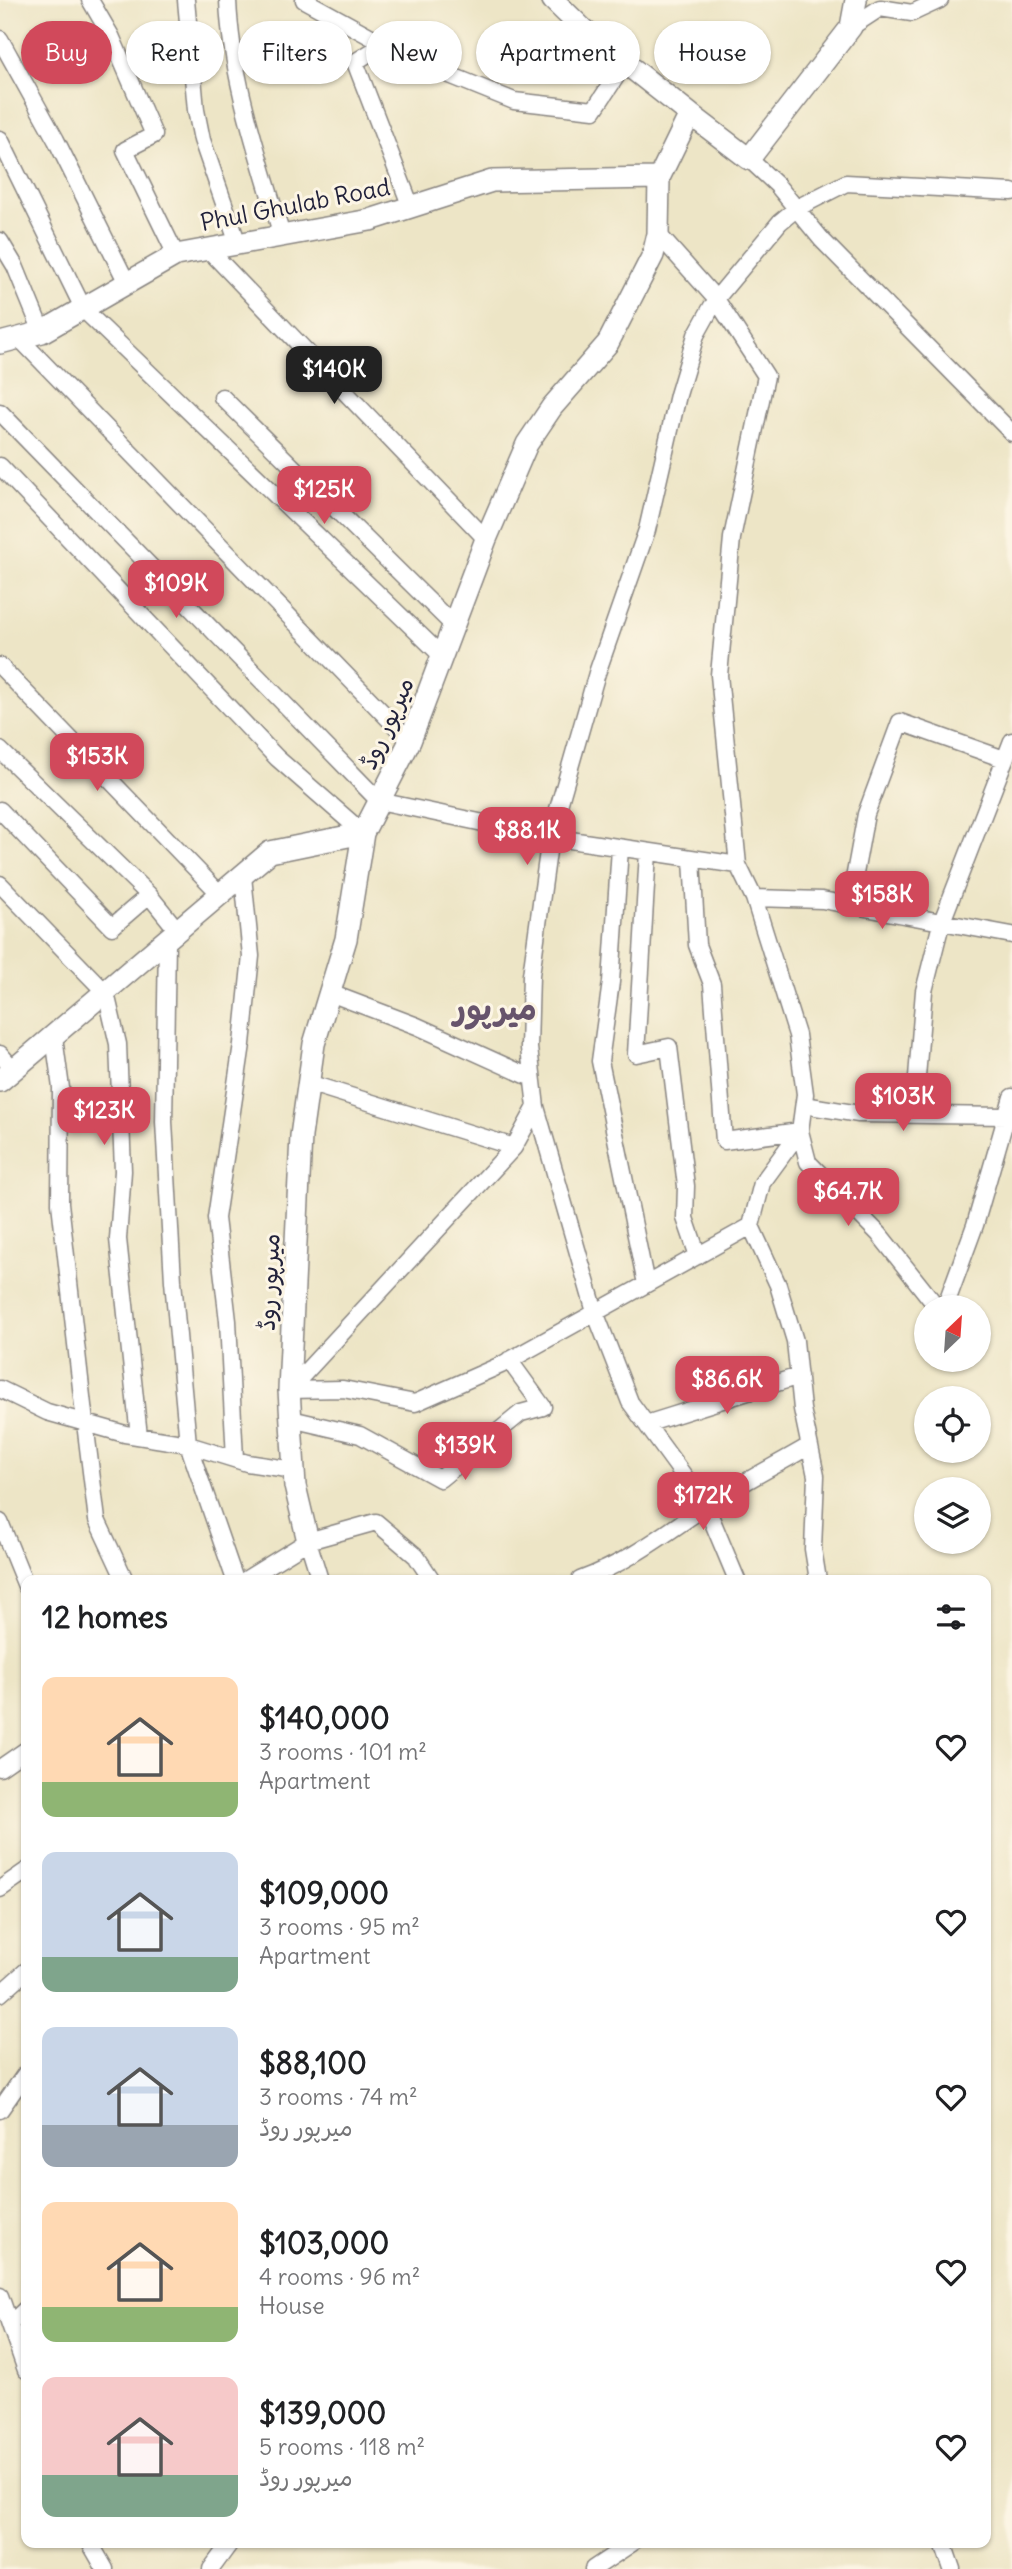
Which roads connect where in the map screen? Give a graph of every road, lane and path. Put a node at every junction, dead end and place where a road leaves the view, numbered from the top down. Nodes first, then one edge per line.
1 (90, 0) edge
2 (186, 0) edge
3 (228, 0) edge
4 (304, 0) edge
5 (553, 0) edge
6 (856, 0) edge
7 (940, 0) edge
8 (575, 21) edge
9 (851, 27) junction
10 (366, 34) edge
11 (0, 39) edge
12 (366, 55) edge
13 (640, 75) edge
14 (462, 80) edge
15 (611, 84) edge
16 (690, 114) junction
17 (0, 139) edge
18 (749, 159) junction
19 (659, 178) junction
20 (1012, 192) edge
21 (411, 207) junction
22 (797, 208) junction
23 (659, 234) junction
24 (282, 236) junction
25 (0, 241) edge
26 (238, 244) junction
27 (207, 248) junction
28 (176, 256) junction
29 (127, 283) junction
30 (716, 299) junction
31 (84, 310) junction
32 (42, 332) junction
33 (10, 341) edge
34 (222, 397) dead end
35 (0, 411) edge
36 (1012, 433) edge
37 (0, 466) edge
38 (486, 539) junction
39 (454, 626) junction
40 (442, 656) junction
41 (0, 666) edge
42 (410, 741) junction
43 (1012, 741) edge
44 (0, 750) edge
45 (1004, 760) junction
46 (379, 801) junction
47 (0, 810) edge
48 (363, 833) junction
49 (550, 837) junction
50 (620, 848) junction
51 (648, 852) junction
52 (692, 859) junction
53 (738, 865) junction
54 (243, 876) junction
55 (0, 884) edge
56 (149, 895) junction
57 (220, 895) junction
58 (754, 898) junction
59 (849, 906) junction
60 (941, 924) junction
61 (1012, 935) edge
62 (173, 937) junction
63 (106, 993) junction
64 (330, 993) junction
65 (54, 1037) junction
66 (5, 1068) edge
67 (533, 1078) junction
68 (308, 1083) junction
69 (1012, 1097) edge
70 (804, 1105) junction
71 (536, 1107) junction
72 (914, 1114) junction
73 (1006, 1116) junction
74 (800, 1130) junction
75 (514, 1147) junction
76 (751, 1226) junction
77 (698, 1256) junction
78 (646, 1284) junction
79 (927, 1295) edge
80 (949, 1295) edge
81 (595, 1312) junction
82 (509, 1360) junction
83 (799, 1376) junction
84 (0, 1389) edge
85 (289, 1390) junction
86 (291, 1419) junction
87 (85, 1423) junction
88 (646, 1424) junction
89 (139, 1436) junction
90 (188, 1444) junction
91 (809, 1446) junction
92 (235, 1459) junction
93 (294, 1469) junction
94 (706, 1506) junction
95 (0, 1522) edge
96 (308, 1541) junction
97 (22, 1575) edge
98 (123, 1575) edge
99 (233, 1575) edge
100 (253, 1575) edge
101 (318, 1575) edge
102 (429, 1575) edge
103 (593, 1575) edge
104 (735, 1575) edge
105 (817, 1575) edge
106 (21, 1752) edge
107 (4, 1759) edge
108 (21, 1874) edge
109 (0, 1889) edge
110 (21, 1975) edge
111 (0, 1994) edge
112 (21, 2080) edge
113 (0, 2110) edge
114 (0, 2296) edge
115 (21, 2314) edge
116 (10, 2324) junction
117 (21, 2356) edge
118 (93, 2548) edge
119 (226, 2548) edge
120 (624, 2548) edge
121 (945, 2548) edge
122 (105, 2569) edge
123 (211, 2569) edge
124 (593, 2569) edge
125 (952, 2569) edge

1 - 28 street
2 - 26 street
3 - 24 street
4 - 10 street
5 - 8 street
6 - 9 street
7 - 9 street
9 - 18 street
11 - 29 street
12 - 21 street
13 - 16 street
14 - 15 street
16 - 18 street
16 - 19 street, میرپور روڈ
17 - 31 street
18 - 22 street
19 - 21 street, Phul Ghulab Road
19 - 23 street, میرپور روڈ
20 - 22 street
21 - 24 street, Phul Ghulab Road
22 - 30 street
22 - 36 street
23 - 30 street
23 - 38 street, میرپور روڈ
24 - 26 street, Phul Ghulab Road
25 - 32 street
26 - 27 street, Phul Ghulab Road
27 - 28 street, Phul Ghulab Road
27 - 38 street
28 - 29 street, Phul Ghulab Road
29 - 31 street, Phul Ghulab Road
30 - 49 street
30 - 53 street
31 - 32 street, Phul Ghulab Road
31 - 40 street
32 - 33 street, Phul Ghulab Road
33 - 42 street
34 - 39 street
35 - 46 street
37 - 48 street
38 - 39 street, میرپور روڈ
39 - 40 street, میرپور روڈ
40 - 42 street, میرپور روڈ
41 - 57 street
42 - 46 street, میرپور روڈ
43 - 45 street
44 - 56 street
45 - 59 street
45 - 60 street
46 - 48 street, میرپور روڈ
46 - 49 street
47 - 56 street
48 - 54 street
48 - 64 street, میرپور روڈ
49 - 50 street
49 - 67 street
50 - 51 street
50 - 78 street
51 - 52 street
51 - 77 street
52 - 53 street
52 - 74 street
53 - 58 street
54 - 57 street
54 - 92 street
55 - 63 street
56 - 62 street
57 - 62 street
58 - 59 street
58 - 70 street
59 - 60 street
60 - 61 street
60 - 72 street
62 - 63 street
62 - 90 street
63 - 65 street
63 - 89 street
64 - 67 street
64 - 68 street, میرپور روڈ
65 - 66 street
65 - 87 street
67 - 71 street
68 - 75 street
68 - 85 street, میرپور روڈ
69 - 73 street
70 - 72 street
70 - 74 street
71 - 75 street
71 - 81 street
72 - 73 street
73 - 80 street
74 - 76 street
74 - 79 street
75 - 85 street
76 - 77 street
76 - 83 street
77 - 78 street
78 - 81 street
81 - 82 street
81 - 88 street
82 - 85 street
82 - 86 street
83 - 88 street
83 - 91 street
84 - 87 street
85 - 86 street, میرپور روڈ
86 - 93 street, میرپور روڈ
87 - 89 street
87 - 98 street
88 - 94 street
89 - 90 street
90 - 92 street
90 - 99 street
91 - 94 street
91 - 105 street
92 - 93 street
93 - 96 street, میرپور روڈ
94 - 103 street
94 - 104 street
95 - 97 street
96 - 100 street
96 - 101 street, میرپور روڈ
96 - 102 street
106 - 107 street
108 - 109 street
110 - 111 street
112 - 113 street
114 - 116 street
115 - 116 street
116 - 117 street
118 - 122 street
119 - 123 street
120 - 124 street
121 - 125 street

